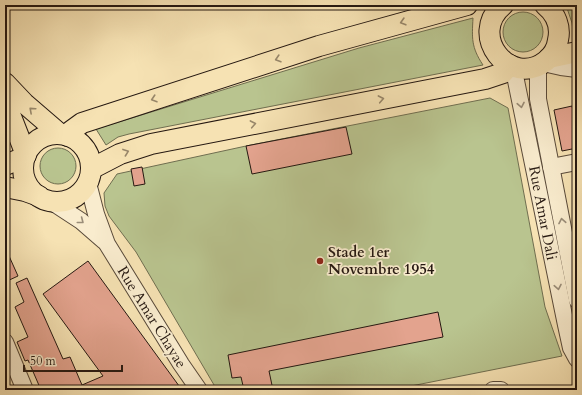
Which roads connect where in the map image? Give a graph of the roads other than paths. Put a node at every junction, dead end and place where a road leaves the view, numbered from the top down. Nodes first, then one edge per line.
1 (468, 5) edge
2 (503, 5) edge
3 (545, 5) edge
4 (577, 52) edge
5 (543, 62) junction
6 (511, 66) junction
7 (577, 69) edge
8 (5, 83) edge
9 (5, 101) edge
10 (64, 135) junction
11 (26, 156) junction
12 (577, 162) edge
13 (5, 165) edge
14 (551, 167) junction
15 (90, 176) junction
16 (5, 187) edge
17 (45, 199) junction
18 (107, 244) junction
19 (577, 300) edge
20 (5, 342) edge
21 (577, 359) edge
22 (25, 390) edge
23 (199, 390) edge
24 (493, 390) edge
25 (501, 390) edge

1 -> 10 main road
2 - 6 main road
3 - 5 main road
4 - 5 main road
5 - 6 main road
5 - 7 street
5 - 14 street, Rue Amar Dali
15 -> 6 main road
6 -> 21 street, Rue Amar Dali
10 -> 8 main road
9 - 11 main road
10 - 11 main road
10 - 15 main road
11 - 13 main road
11 - 17 main road
12 - 14 street
19 -> 14 street, Rue Amar Dali
15 - 17 main road
15 - 18 street, Rue Amar Chayae
16 - 17 main road
17 -> 18 street, Rue Amar Chayae
18 - 23 street, Rue Amar Chayae
20 - 22 street
24 - 25 street

